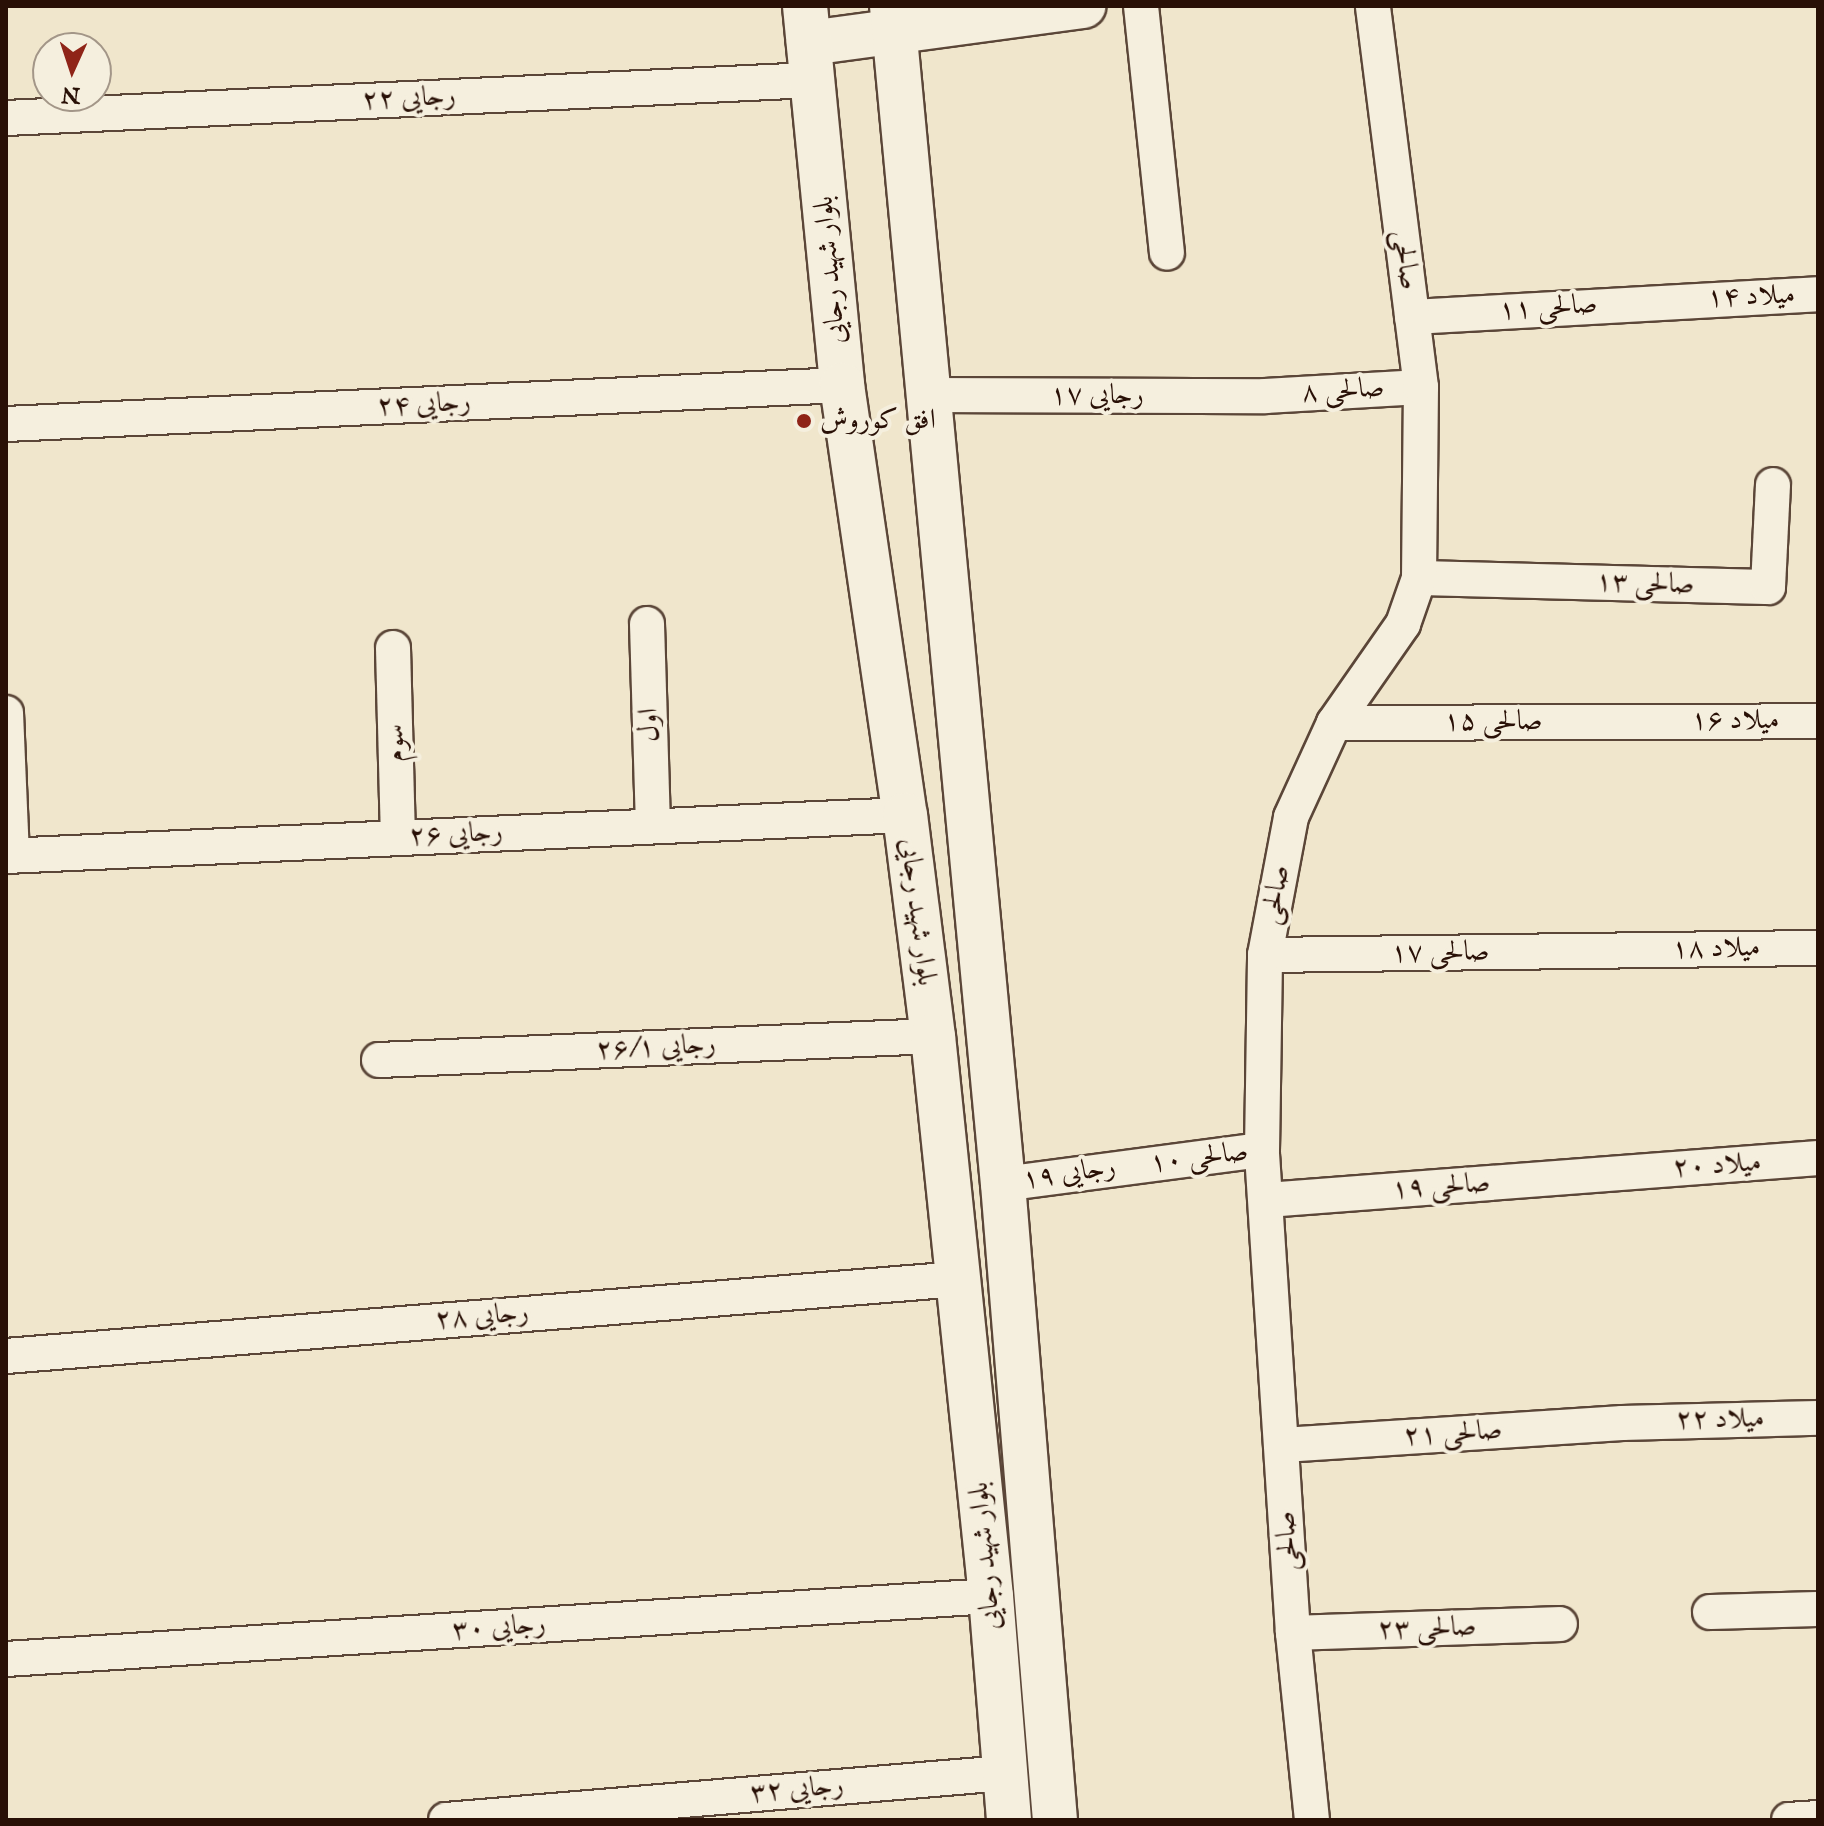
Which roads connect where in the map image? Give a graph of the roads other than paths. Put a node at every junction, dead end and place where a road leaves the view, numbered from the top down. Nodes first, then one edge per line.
1 (1084, 6) edge
2 (1141, 6) edge
3 (1373, 6) edge
4 (1000, 11) edge
5 (894, 19) edge
6 (809, 43) edge
7 (6, 118) edge
8 (1167, 253) dead end
9 (1818, 294) edge
10 (1683, 300) joint
11 (1412, 317) junction
12 (842, 385) junction
13 (1421, 387) junction
14 (928, 395) junction
15 (1265, 396) joint
16 (6, 424) edge
17 (1773, 485) dead end
18 (1419, 578) junction
19 (647, 624) dead end
20 (393, 648) dead end
21 (6, 713) edge
22 (1818, 721) edge
23 (1652, 722) joint
24 (1334, 723) junction
25 (905, 815) junction
26 (653, 826) junction
27 (398, 838) junction
28 (9, 856) edge
29 (1818, 948) edge
30 (1615, 951) joint
31 (1265, 955) junction
32 (933, 1036) junction
33 (379, 1060) dead end
34 (1262, 1150) junction
35 (1818, 1158) edge
36 (1135, 1165) joint
37 (1615, 1174) joint
38 (1003, 1184) junction
39 (1267, 1200) junction
40 (959, 1279) junction
41 (6, 1356) edge
42 (1818, 1418) edge
43 (1622, 1423) joint
44 (1283, 1445) junction
45 (991, 1596) junction
46 (1818, 1609) edge
47 (1710, 1612) dead end
48 (1560, 1624) dead end
49 (1293, 1633) junction
50 (6, 1659) edge
51 (1004, 1773) junction
52 (1818, 1818) edge
53 (446, 1820) edge
54 (1009, 1820) edge
55 (1055, 1820) edge
56 (1312, 1820) edge
57 (1789, 1820) edge

1 - 4 main road
2 - 8 street
3 - 11 street, صالحی
4 - 5 main road
5 - 6 main road
5 - 14 main road, بلوار شهید رجایی
6 - 7 street, رجایی ۲۲
6 - 12 main road, بلوار شهید رجایی
9 - 10 street, میلاد ۱۴
10 - 11 street, صالحی ۱۱
11 - 13 street, صالحی
12 - 16 street, رجایی ۲۴
12 - 25 main road, بلوار شهید رجایی
13 - 15 street, صالحی ۸
13 - 18 street, صالحی
14 - 15 street, رجایی ۱۷
14 - 38 main road, بلوار شهید رجایی
17 - 18 street, صالحی ۱۳
18 - 24 street, صالحی
19 - 26 street, اول
20 - 27 street, سوم
21 - 28 street
22 - 23 street, میلاد ۱۶
23 - 24 street, صالحی ۱۵
24 - 31 street, صالحی
25 - 26 street, رجایی ۲۶
25 - 32 main road, بلوار شهید رجایی
26 - 27 street, رجایی ۲۶
27 - 28 street, رجایی ۲۶
29 - 30 street, میلاد ۱۸
30 - 31 street, صالحی ۱۷
31 - 34 street, صالحی
32 - 33 street, رجایی ۲۶/۱
32 - 40 main road, بلوار شهید رجایی
34 - 36 street, صالحی ۱۰
34 - 39 street, صالحی
35 - 37 street, میلاد ۲۰
36 - 38 street, رجایی ۱۹
37 - 39 street, صالحی ۱۹
38 - 55 main road, بلوار شهید رجایی
39 - 44 street, صالحی
40 - 41 street, رجایی ۲۸
40 - 45 main road, بلوار شهید رجایی
42 - 43 street, میلاد ۲۲
43 - 44 street, صالحی ۲۱
44 - 49 street, صالحی
45 - 50 street, رجایی ۳۰
45 - 51 main road, بلوار شهید رجایی
46 - 47 street
48 - 49 street, صالحی ۲۳
49 - 56 street, صالحی
51 - 53 street, رجایی ۳۲
51 - 54 main road, بلوار شهید رجایی
52 - 57 street

